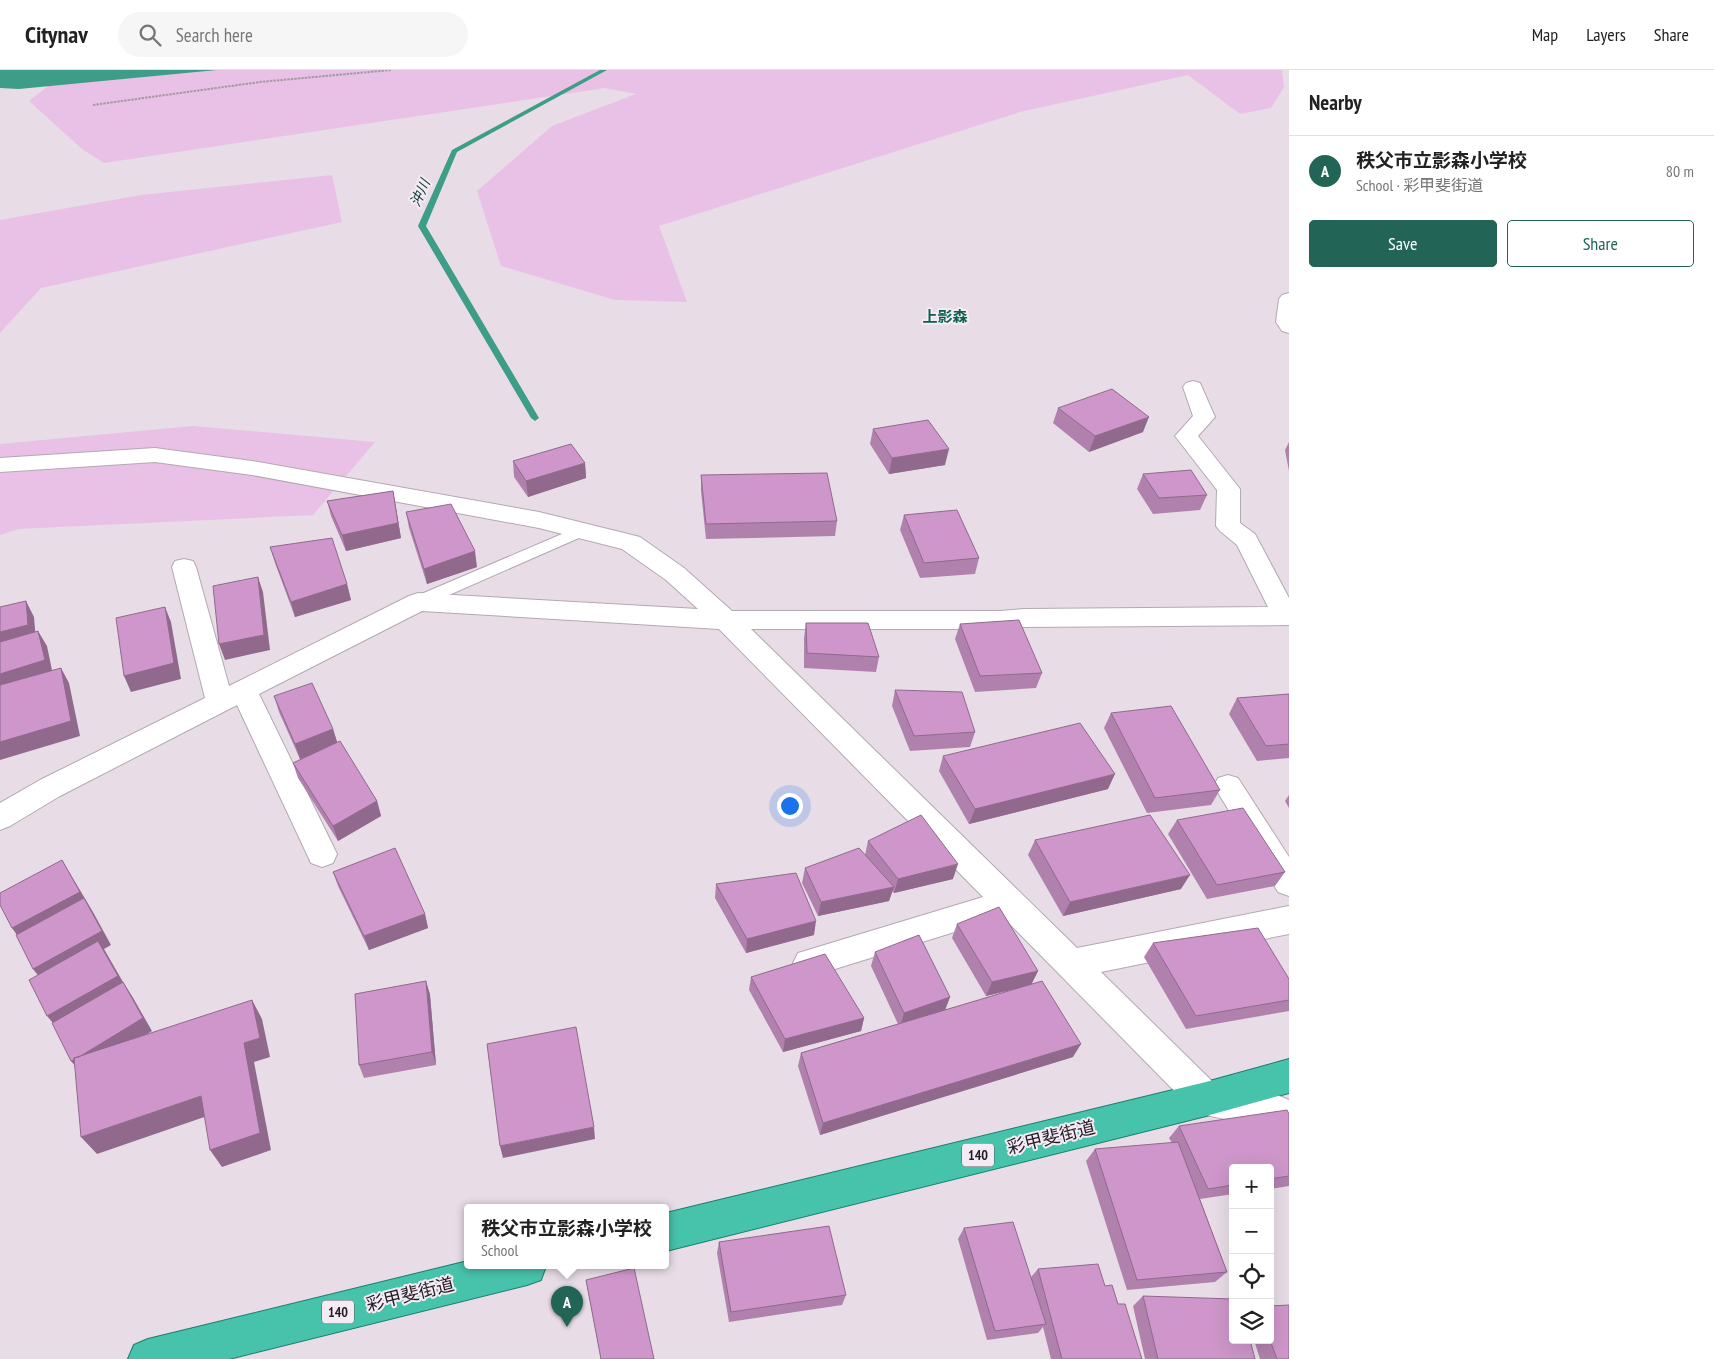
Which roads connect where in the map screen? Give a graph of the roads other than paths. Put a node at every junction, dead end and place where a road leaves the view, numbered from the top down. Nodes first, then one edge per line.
1 (1289, 298) edge
2 (1289, 327) edge
3 (1193, 387) dead end
4 (0, 465) edge
5 (583, 530) junction
6 (184, 566) dead end
7 (418, 602) junction
8 (1287, 616) edge
9 (726, 620) junction
10 (232, 697) junction
11 (1228, 786) dead end
12 (0, 818) edge
13 (322, 854) dead end
14 (1289, 883) edge
15 (1009, 902) junction
16 (1289, 920) edge
17 (809, 963) edge
18 (1071, 964) junction
19 (1289, 1076) edge
20 (1206, 1099) junction
21 (1289, 1123) edge
22 (669, 1231) edge
23 (515, 1269) edge
24 (148, 1359) edge

1 - 2 street
3 - 8 street
4 - 5 street
5 - 7 lane
5 - 9 street
6 - 10 street
7 - 9 street
7 - 10 street
8 - 9 street
9 - 15 street
10 - 12 street
10 - 13 street
11 - 14 street
15 - 17 street
15 - 18 street
16 - 18 street
18 - 20 street
19 - 20 highway, 彩甲斐街道 / 140
20 - 21 street
20 - 22 highway, 彩甲斐街道 / 140
23 - 24 highway, 彩甲斐街道 / 140

